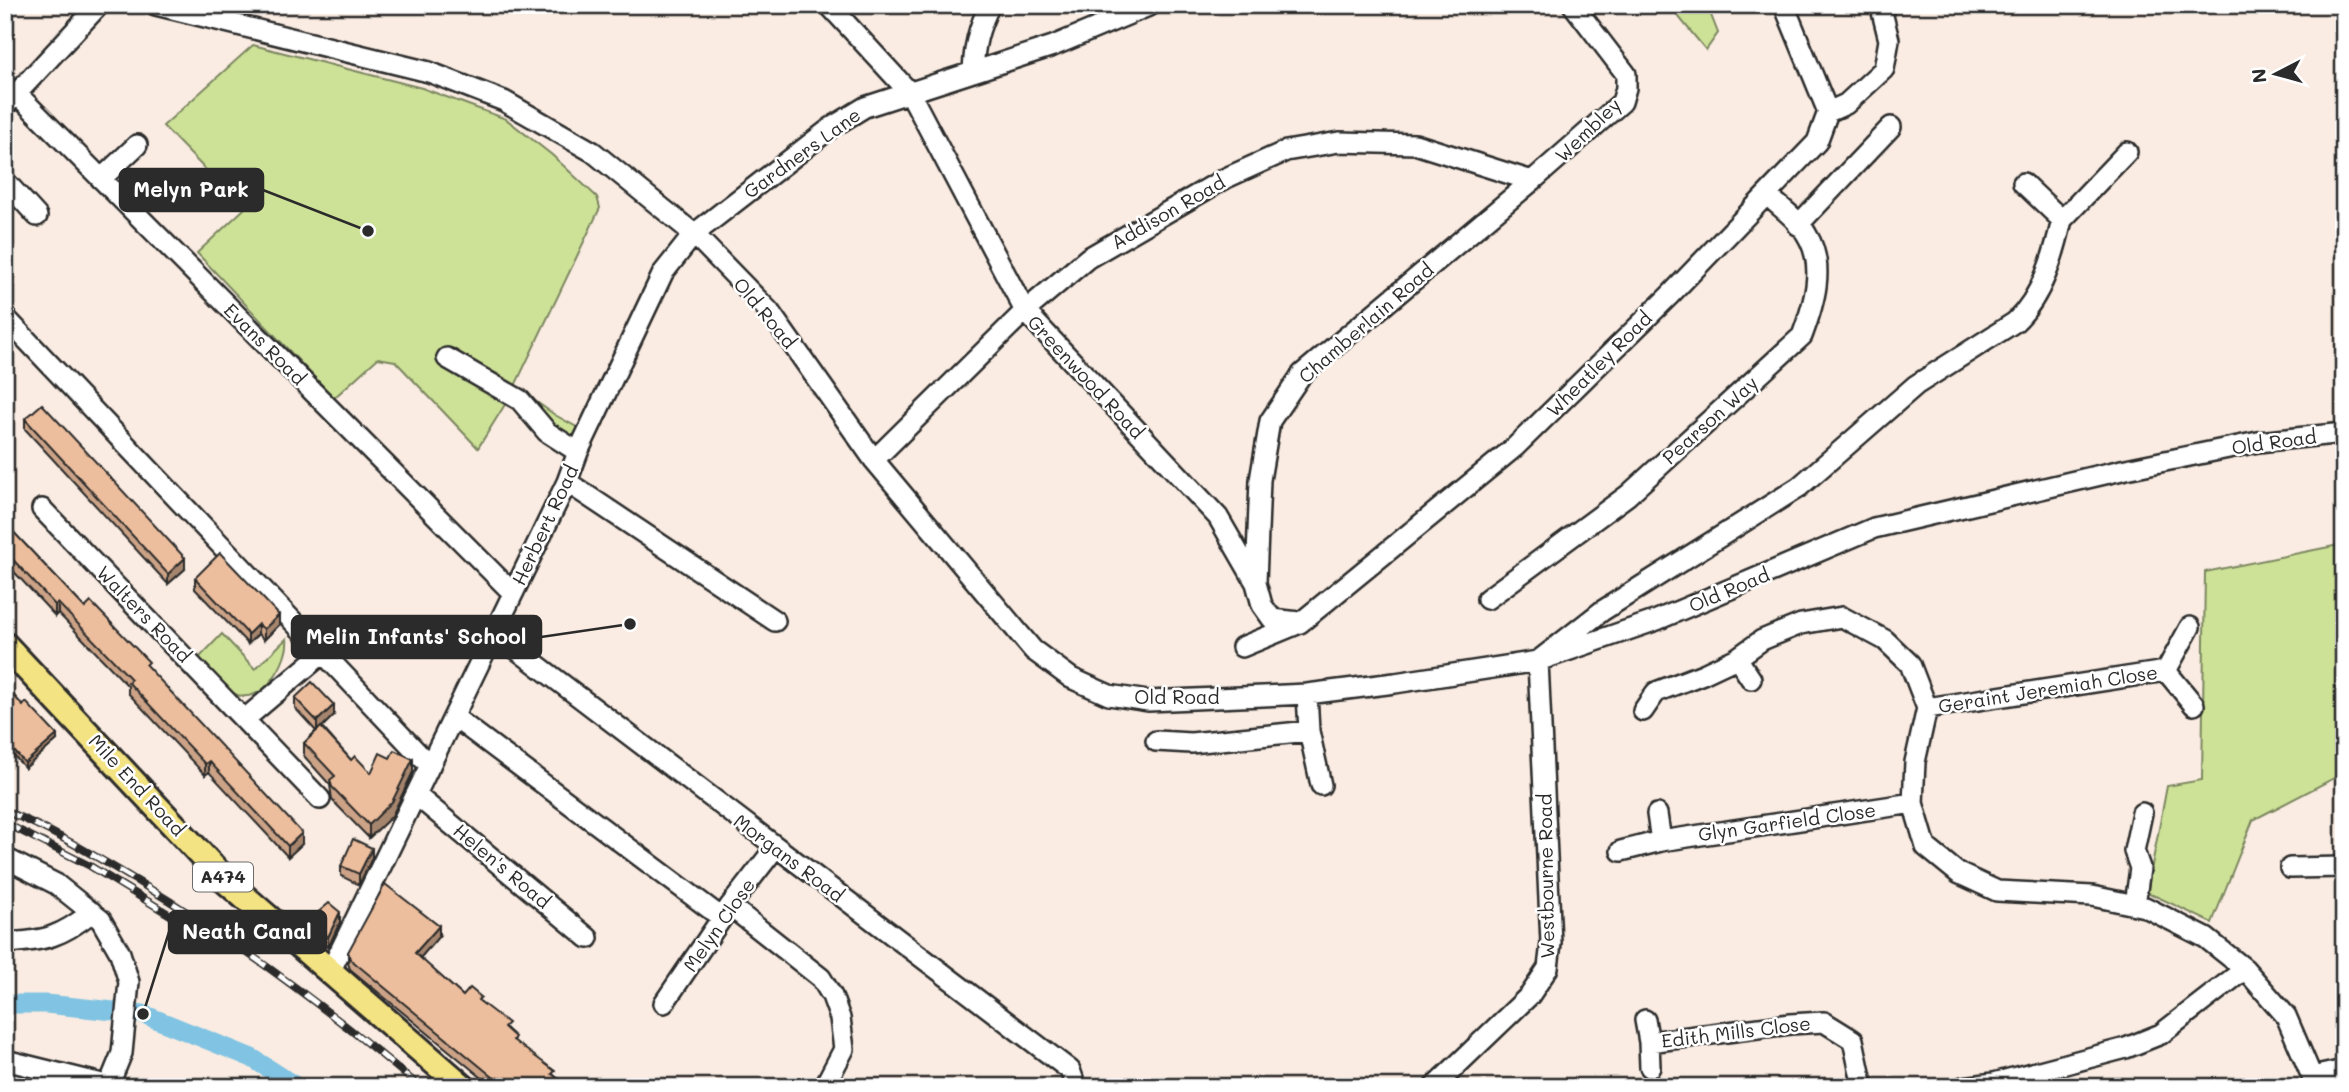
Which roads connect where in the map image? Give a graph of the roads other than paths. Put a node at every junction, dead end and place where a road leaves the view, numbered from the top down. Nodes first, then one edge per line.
1 (99, 5) edge
2 (156, 5) edge
3 (829, 5) edge
4 (972, 5) edge
5 (990, 5) edge
6 (1151, 5) edge
7 (1573, 5) edge
8 (1784, 5) edge
9 (1881, 8) dead end
10 (980, 24) junction
11 (973, 72) junction
12 (910, 93) junction
13 (11, 100) edge
14 (1828, 112) junction
15 (1891, 127) dead end
16 (137, 145) dead end
17 (2127, 152) dead end
18 (101, 179) junction
19 (5, 181) edge
20 (1532, 181) junction
21 (2023, 183) dead end
22 (1768, 196) junction
23 (37, 216) dead end
24 (2062, 220) junction
25 (1798, 225) junction
26 (694, 234) junction
27 (1025, 311) junction
28 (5, 317) edge
29 (447, 358) dead end
30 (2344, 433) edge
31 (578, 452) junction
32 (874, 460) junction
33 (567, 482) junction
34 (42, 509) dead end
35 (1256, 583) junction
36 (513, 593) junction
37 (1487, 599) dead end
38 (775, 621) dead end
39 (1300, 623) junction
40 (2190, 627) dead end
41 (495, 633) junction
42 (5, 645) edge
43 (1242, 647) dead end
44 (323, 653) junction
45 (1737, 657) junction
46 (1538, 662) junction
47 (2166, 671) junction
48 (1751, 679) dead end
49 (1307, 694) junction
50 (2194, 705) dead end
51 (1927, 708) junction
52 (1643, 711) dead end
53 (454, 717) junction
54 (245, 719) junction
55 (1309, 731) junction
56 (1156, 741) dead end
57 (430, 766) junction
58 (1321, 785) dead end
59 (416, 795) junction
60 (320, 799) dead end
61 (1913, 803) junction
62 (2143, 813) dead end
63 (1657, 814) dead end
64 (1661, 841) junction
65 (775, 848) junction
66 (1621, 851) dead end
67 (5, 858) edge
68 (2344, 867) edge
69 (2290, 868) dead end
70 (2135, 905) junction
71 (92, 912) junction
72 (726, 912) junction
73 (588, 938) dead end
74 (5, 943) edge
75 (2245, 969) junction
76 (330, 972) junction
77 (664, 1003) dead end
78 (1645, 1020) dead end
79 (1649, 1042) junction
80 (5, 1060) edge
81 (1650, 1067) dead end
82 (2344, 1070) edge
83 (2313, 1082) edge
84 (111, 1086) edge
85 (463, 1087) edge
86 (824, 1087) edge
87 (1076, 1087) edge
88 (1434, 1087) edge
89 (1863, 1087) edge
90 (1963, 1087) edge

1 - 13 street
2 - 26 street, Old Road
3 - 12 street, Greenwood Road
4 - 10 street
5 - 10 street
6 - 11 street, Gardners Lane
7 - 20 street, Wembley
8 - 14 street
9 - 14 street
10 - 11 street
11 - 12 street, Gardners Lane
12 - 26 street, Gardners Lane
12 - 27 street, Greenwood Road
13 - 18 street, Evans Road
14 - 22 street, Wheatley Road
15 - 25 street
16 - 18 street
17 - 24 street
18 - 36 street, Evans Road
19 - 23 street
20 - 27 street, Addison Road
20 - 35 street, Chamberlain Road
21 - 24 street
22 - 25 street, Pearson Way
22 - 39 street, Wheatley Road
24 - 46 street
25 - 37 street, Pearson Way
26 - 31 street, Herbert Road
26 - 32 street, Old Road
27 - 32 street, Addison Road
27 - 35 street, Greenwood Road
28 - 44 street
29 - 31 street
30 - 46 street, Old Road
31 - 33 street, Herbert Road
32 - 49 street, Old Road
33 - 36 street, Herbert Road
33 - 38 street
34 - 54 street, Walters Road
35 - 39 street, Greenwood Road
36 - 41 street, Herbert Road
39 - 43 street, Wheatley Road
40 - 47 street
41 - 53 street, Herbert Road
41 - 65 street, Morgans Road
42 - 76 main road, Mile End Road / A474
44 - 54 street
44 - 57 street
45 - 48 street
45 - 51 street
45 - 52 street
46 - 49 street, Old Road
46 - 88 street, Westbourne Road
47 - 50 street, Geraint Jeremiah Close
47 - 51 street, Geraint Jeremiah Close
49 - 55 street
51 - 61 street
53 - 57 street, Herbert Road
53 - 72 street
54 - 60 street, Walters Road
55 - 56 street
55 - 58 street
57 - 59 street, Herbert Road
59 - 73 street, Helen's Road
59 - 76 street, Herbert Road
61 - 64 street, Glyn Garfield Close
61 - 70 street
62 - 70 street
63 - 64 street
64 - 66 street, Glyn Garfield Close
65 - 72 street, Melyn Close
65 - 87 street, Morgans Road
67 - 71 street
68 - 69 street
70 - 75 street
71 - 74 street
71 - 84 street
72 - 77 street, Melyn Close
72 - 86 street
75 - 83 street
75 - 90 street
76 - 85 main road, Mile End Road / A474
78 - 79 street, Edith Mills Close
79 - 81 street, Edith Mills Close
79 - 89 street, Edith Mills Close
80 - 84 street
82 - 83 street

